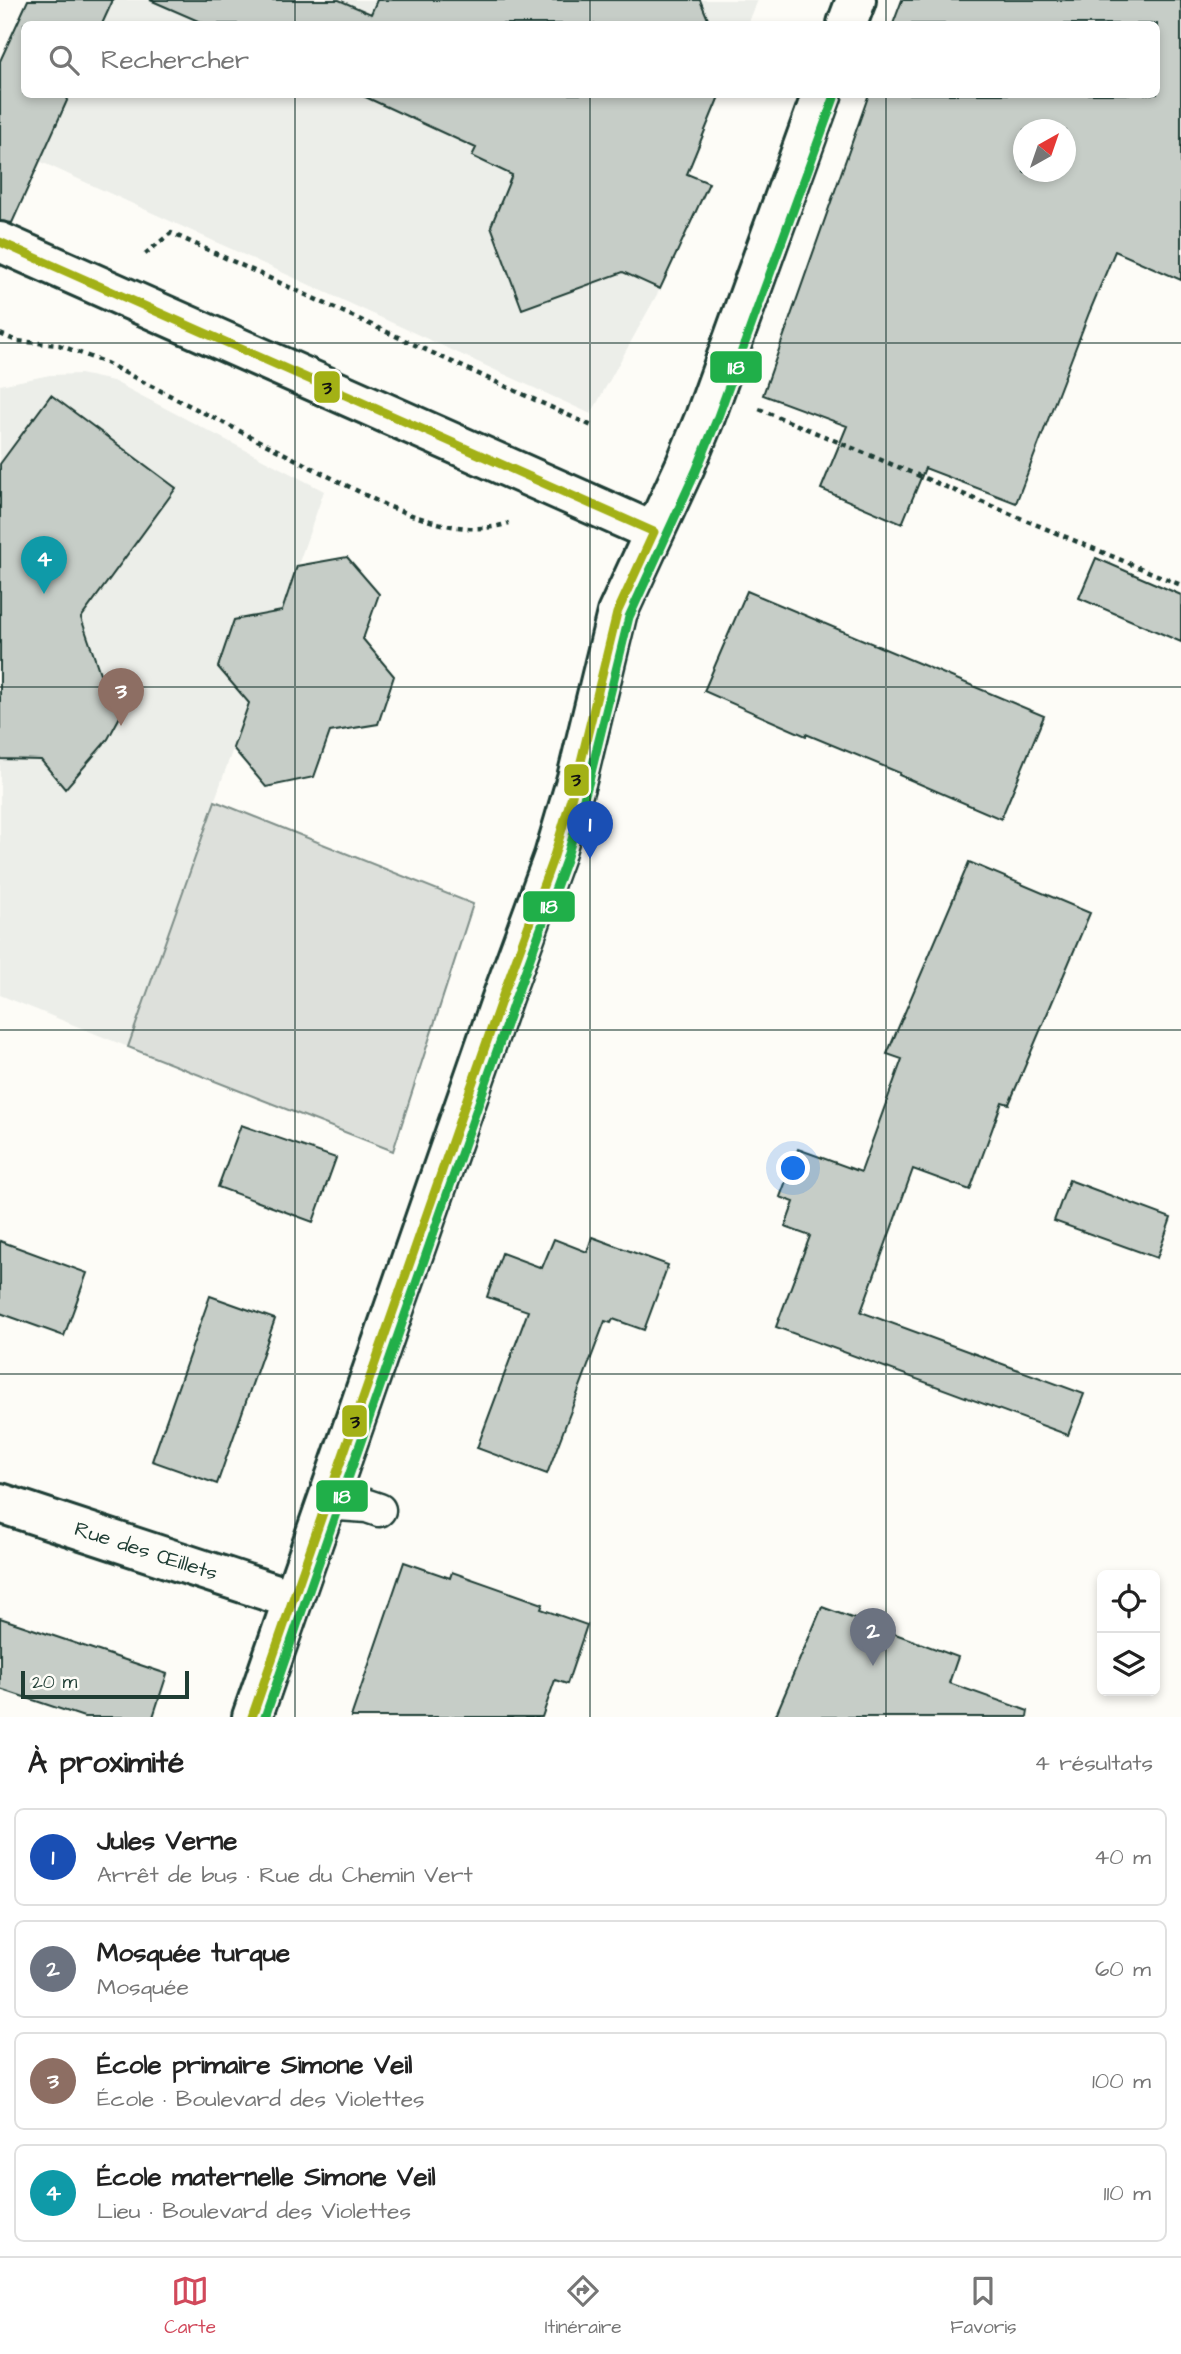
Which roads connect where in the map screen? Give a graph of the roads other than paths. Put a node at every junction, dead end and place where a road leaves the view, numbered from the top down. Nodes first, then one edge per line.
1 (856, 0) edge
2 (848, 21) edge
3 (821, 98) edge
4 (0, 242) edge
5 (654, 532) junction
6 (0, 1503) edge
7 (325, 1503) junction
8 (379, 1510) dead end
9 (292, 1599) junction
10 (252, 1717) edge

1 - 2 street
3 - 5 street
4 - 5 street
5 - 7 street
6 - 9 street, Rue des Œillets
7 - 8 lane
7 - 9 street
9 - 10 street

